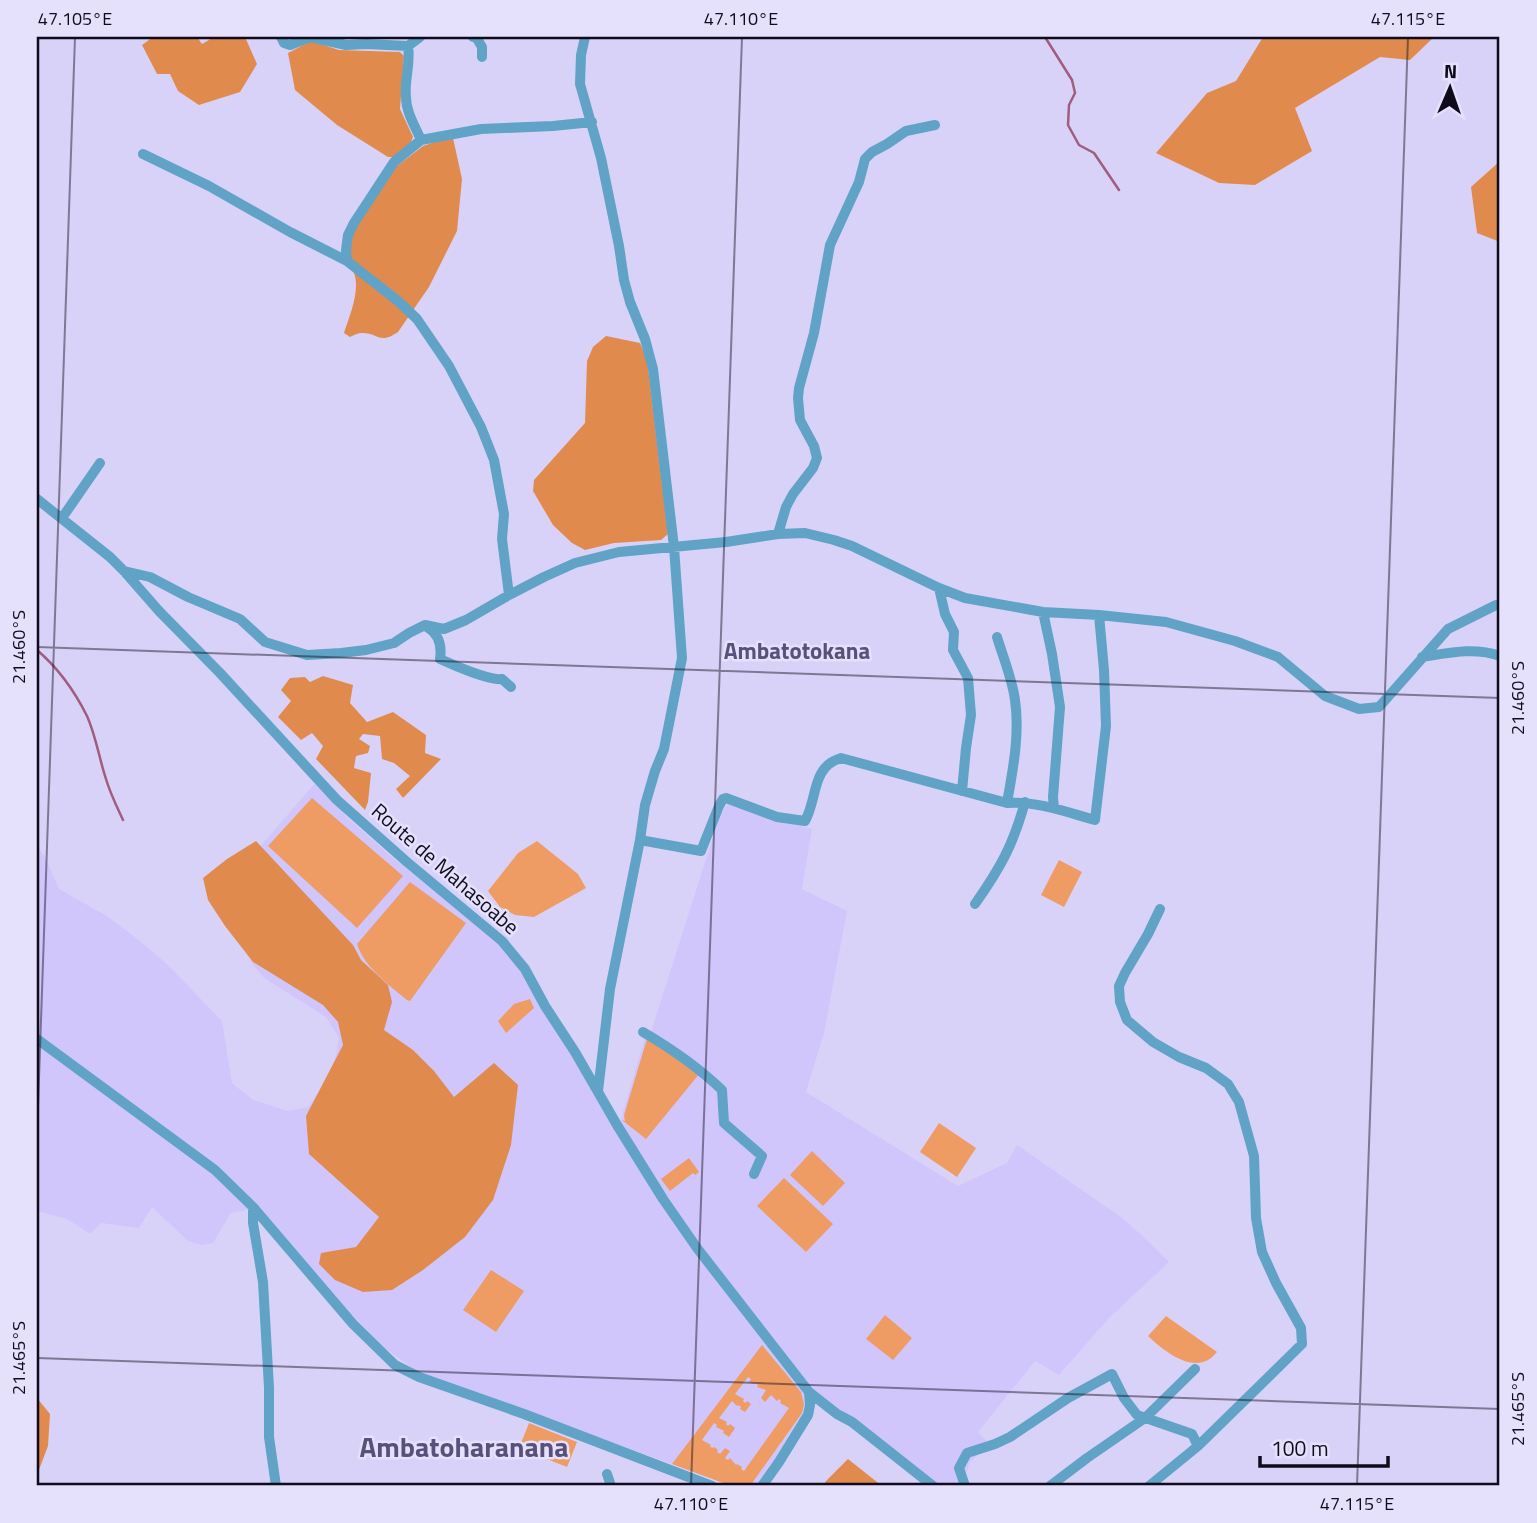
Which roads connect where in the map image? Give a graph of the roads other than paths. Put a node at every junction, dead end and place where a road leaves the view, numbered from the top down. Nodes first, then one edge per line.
1 (281, 37) edge
2 (310, 37) edge
3 (420, 37) edge
4 (473, 37) edge
5 (585, 37) edge
6 (408, 46) junction
7 (482, 57) dead end
8 (592, 122) junction
9 (935, 125) dead end
10 (421, 140) junction
11 (143, 154) dead end
12 (346, 261) junction
13 (100, 463) dead end
14 (37, 499) edge
15 (62, 518) junction
16 (778, 534) junction
17 (674, 547) junction
18 (124, 570) junction
19 (939, 588) junction
20 (509, 594) junction
21 (1500, 604) edge
22 (1043, 612) junction
23 (1099, 615) junction
24 (425, 625) junction
25 (997, 637) dead end
26 (1500, 656) edge
27 (1422, 657) junction
28 (511, 687) dead end
29 (962, 791) junction
30 (1024, 802) junction
31 (1007, 803) junction
32 (1054, 808) junction
33 (640, 840) junction
34 (975, 904) dead end
35 (1160, 909) dead end
36 (643, 1032) dead end
37 (37, 1039) edge
38 (597, 1091) junction
39 (754, 1174) dead end
40 (253, 1207) junction
41 (1195, 1369) dead end
42 (809, 1392) junction
43 (1145, 1418) junction
44 (1198, 1446) junction
45 (607, 1474) dead end
46 (276, 1486) edge
47 (611, 1486) edge
48 (712, 1486) edge
49 (762, 1486) edge
50 (933, 1486) edge
51 (965, 1486) edge
52 (1050, 1486) edge
53 (1149, 1486) edge

1 - 2 street
2 - 6 street
3 - 6 street
4 - 7 street
5 - 8 street
6 - 10 street
8 - 10 street
8 - 17 street
9 - 16 street
10 - 12 street
11 - 12 street
12 - 20 street
13 - 15 street
14 - 15 street, Route de Mahasoabe
15 - 18 street, Route de Mahasoabe
16 - 17 street
16 - 19 street
17 - 20 street
17 - 33 street
18 - 24 street
18 - 38 street, Route de Mahasoabe
19 - 22 street
19 - 29 street
20 - 24 street
21 - 27 street
22 - 23 street
22 - 32 street
23 - 27 street
23 - 32 street
24 - 28 street
25 - 31 street
26 - 27 street
29 - 31 street
29 - 33 street
30 - 31 street
30 - 32 street
30 - 34 street
33 - 38 street
35 - 44 street
36 - 39 street
37 - 40 street
38 - 42 street, Route de Mahasoabe
40 - 46 street
40 - 48 street
41 - 43 street
42 - 49 street
42 - 50 street, Route de Mahasoabe
43 - 44 street
43 - 51 street
43 - 52 street
44 - 53 street
45 - 47 street

